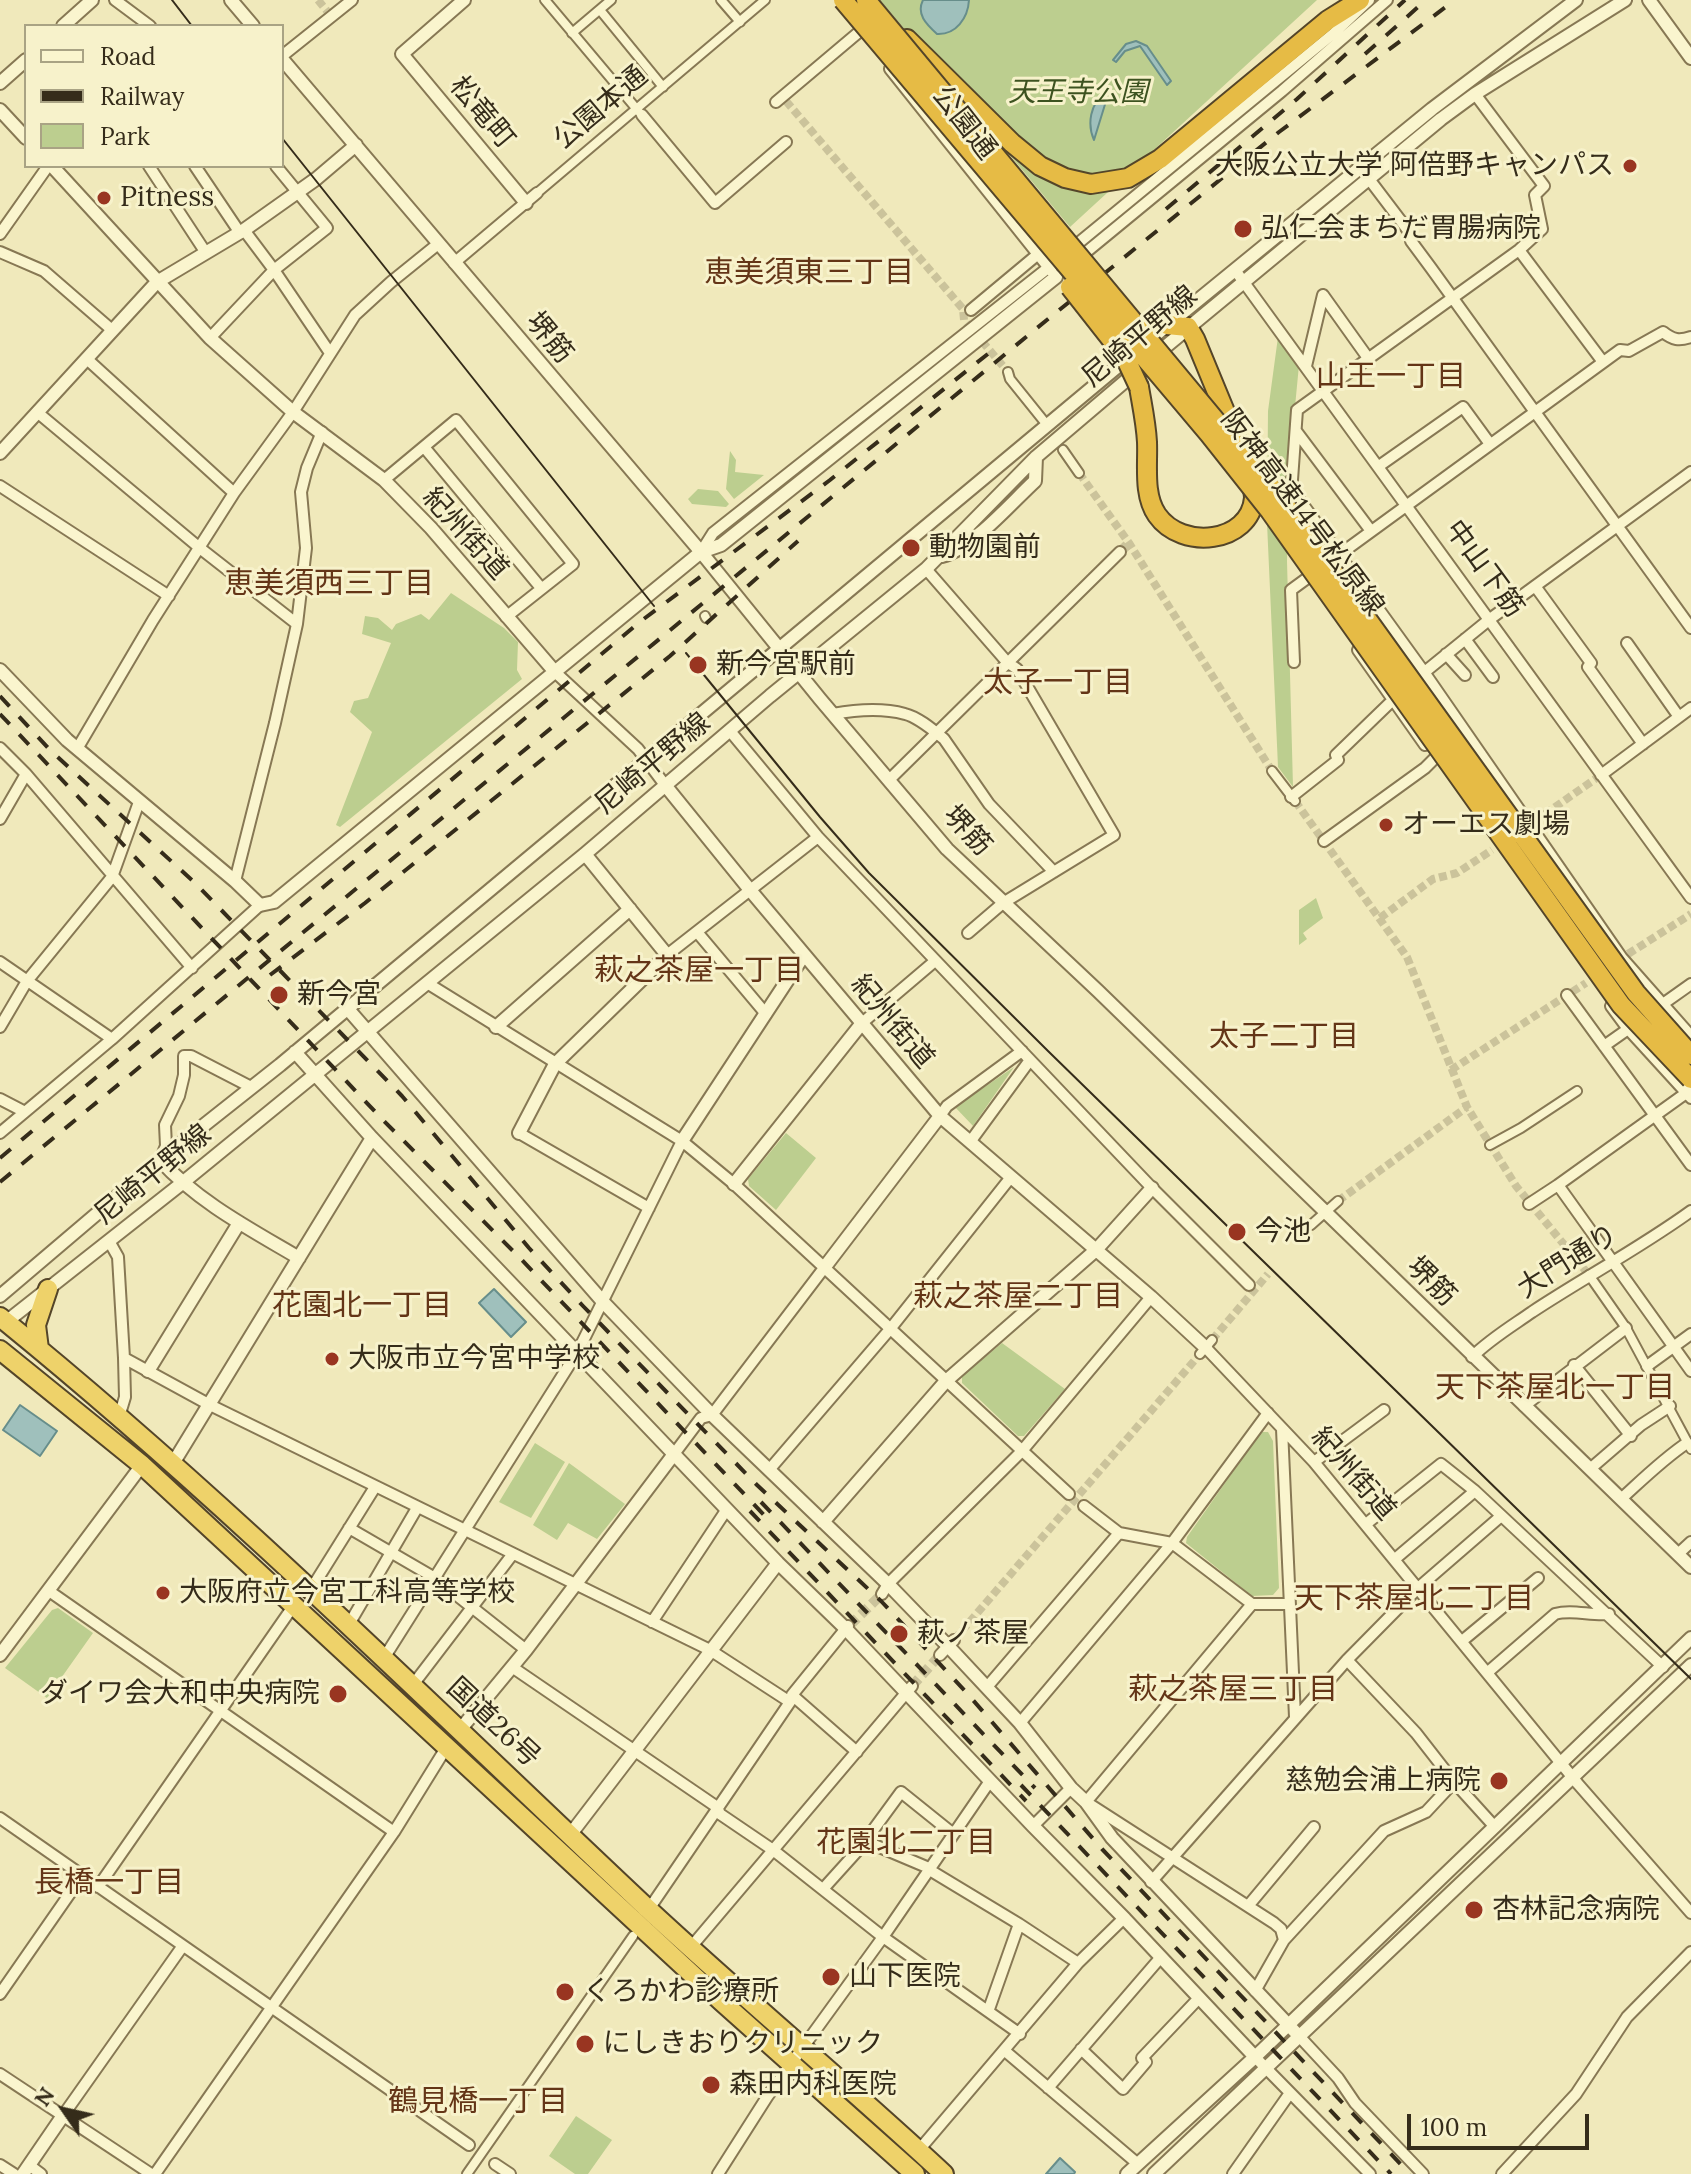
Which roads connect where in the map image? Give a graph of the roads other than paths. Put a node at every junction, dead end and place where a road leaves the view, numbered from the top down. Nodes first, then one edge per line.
1 (92, 0) edge
2 (115, 0) edge
3 (231, 0) edge
4 (352, 0) edge
5 (464, 0) edge
6 (545, 0) edge
7 (611, 0) edge
8 (721, 0) edge
9 (765, 0) edge
10 (832, 0) edge
11 (843, 0) edge
12 (867, 0) edge
13 (1360, 0) edge
14 (1369, 0) edge
15 (1387, 0) edge
16 (1576, 0) edge
17 (1625, 0) edge
18 (1649, 0) edge
19 (600, 10) junction
20 (740, 22) junction
21 (65, 24) edge
22 (147, 24) edge
23 (251, 24) edge
24 (859, 32) junction
25 (572, 33) junction
26 (284, 56) edge
27 (1691, 58) edge
28 (284, 60) edge
29 (24, 62) edge
30 (0, 83) edge
31 (663, 87) junction
32 (1475, 94) junction
33 (781, 100) dead end
34 (0, 110) edge
35 (640, 112) junction
36 (24, 136) edge
37 (786, 142) dead end
38 (356, 145) junction
39 (49, 168) edge
40 (52, 168) edge
41 (150, 168) edge
42 (196, 168) edge
43 (278, 168) edge
44 (1369, 179) junction
45 (997, 183) junction
46 (298, 192) junction
47 (537, 193) joint
48 (526, 203) junction
49 (242, 231) junction
50 (0, 234) edge
51 (438, 244) junction
52 (1519, 250) junction
53 (0, 252) edge
54 (206, 253) junction
55 (1037, 255) junction
56 (454, 263) junction
57 (274, 270) junction
58 (1235, 270) junction
59 (1052, 272) junction
60 (1244, 281) junction
61 (157, 282) junction
62 (1453, 298) junction
63 (971, 310) dead end
64 (1167, 325) junction
65 (1188, 327) junction
66 (112, 330) junction
67 (1691, 337) edge
68 (210, 338) junction
69 (330, 353) junction
70 (1368, 358) junction
71 (88, 360) junction
72 (1603, 362) junction
73 (1306, 366) junction
74 (1008, 372) tunnel mouth
75 (1324, 391) junction
76 (37, 412) junction
77 (293, 412) junction
78 (1535, 412) junction
79 (1043, 420) dead end
80 (1296, 431) junction
81 (322, 432) junction
82 (1490, 444) junction
83 (424, 447) junction
84 (1063, 450) dead end
85 (0, 453) edge
86 (1379, 466) junction
87 (1691, 472) edge
88 (1079, 473) tunnel mouth
89 (384, 480) junction
90 (1292, 480) dead end
91 (0, 486) edge
92 (234, 493) junction
93 (1299, 499) dead end
94 (1408, 504) junction
95 (1617, 525) junction
96 (1371, 531) junction
97 (201, 549) junction
98 (701, 552) junction
99 (1120, 552) tunnel mouth
100 (1340, 554) junction
101 (926, 569) junction
102 (1308, 577) junction
103 (1535, 586) junction
104 (541, 588) junction
105 (169, 596) junction
106 (506, 617) junction
107 (1490, 619) junction
108 (297, 624) junction
109 (1691, 628) edge
110 (1465, 639) junction
111 (1627, 643) dead end
112 (779, 647) junction
113 (1446, 654) junction
114 (1007, 662) junction
115 (1294, 662) dead end
116 (0, 670) edge
117 (555, 672) junction
118 (799, 672) junction
119 (1424, 672) junction
120 (1465, 675) dead end
121 (1493, 677) dead end
122 (1392, 700) junction
123 (1691, 708) edge
124 (833, 714) junction
125 (1679, 717) junction
126 (730, 731) junction
127 (936, 732) junction
128 (1643, 744) junction
129 (0, 748) edge
130 (77, 749) junction
131 (1435, 758) junction
132 (646, 760) junction
133 (1272, 771) tunnel mouth
134 (26, 774) junction
135 (1601, 775) junction
136 (890, 779) junction
137 (665, 785) junction
138 (1293, 799) joint
139 (139, 802) junction
140 (0, 819) edge
141 (1524, 829) tunnel mouth
142 (818, 837) junction
143 (1324, 841) dead end
144 (1503, 843) tunnel mouth
145 (585, 854) junction
146 (1054, 872) junction
147 (112, 877) junction
148 (235, 881) junction
149 (750, 890) junction
150 (1691, 898) edge
151 (1003, 903) junction
152 (260, 905) junction
153 (630, 909) junction
154 (697, 932) junction
155 (968, 933) dead end
156 (667, 955) junction
157 (804, 955) junction
158 (935, 961) junction
159 (1617, 961) tunnel mouth
160 (0, 962) edge
161 (192, 968) junction
162 (1597, 975) tunnel mouth
163 (27, 981) junction
164 (427, 983) junction
165 (1691, 984) edge
166 (1567, 995) dead end
167 (1663, 1003) junction
168 (347, 1008) junction
169 (766, 1014) junction
170 (862, 1023) junction
171 (0, 1027) edge
172 (496, 1027) junction
173 (1628, 1029) junction
174 (367, 1031) junction
175 (1691, 1036) edge
176 (112, 1039) junction
177 (1604, 1046) junction
178 (295, 1052) junction
179 (1691, 1055) edge
180 (1026, 1056) junction
181 (555, 1064) junction
182 (315, 1075) junction
183 (251, 1087) junction
184 (1690, 1090) edge
185 (1577, 1091) dead end
186 (0, 1099) edge
187 (25, 1112) junction
188 (1654, 1115) junction
189 (940, 1116) junction
190 (0, 1133) edge
191 (519, 1133) joint
192 (372, 1138) junction
193 (682, 1141) junction
194 (970, 1142) junction
195 (1490, 1145) dead end
196 (160, 1160) junction
197 (1691, 1165) edge
198 (1011, 1177) junction
199 (181, 1184) junction
200 (734, 1184) junction
201 (1558, 1185) junction
202 (1152, 1188) junction
203 (1338, 1201) tunnel mouth
204 (1529, 1204) dead end
205 (649, 1208) junction
206 (1691, 1211) edge
207 (1325, 1212) junction
208 (239, 1223) junction
209 (1311, 1225) dead end
210 (109, 1241) junction
211 (1096, 1250) junction
212 (299, 1258) junction
213 (1613, 1260) junction
214 (824, 1268) junction
215 (1589, 1275) junction
216 (1249, 1285) dead end
217 (48, 1289) junction
218 (0, 1296) edge
219 (1151, 1297) junction
220 (604, 1303) junction
221 (2, 1322) edge
222 (891, 1328) junction
223 (1626, 1328) junction
224 (1691, 1334) edge
225 (1206, 1347) joint
226 (1673, 1347) junction
227 (39, 1349) junction
228 (0, 1350) edge
229 (578, 1351) junction
230 (1472, 1357) junction
231 (124, 1358) junction
232 (1574, 1365) junction
233 (1647, 1366) junction
234 (148, 1371) junction
235 (1691, 1371) edge
236 (946, 1381) junction
237 (210, 1405) junction
238 (1524, 1406) junction
239 (1670, 1406) junction
240 (1384, 1410) dead end
241 (1268, 1413) junction
242 (712, 1415) junction
243 (119, 1417) junction
244 (1282, 1429) junction
245 (1631, 1436) junction
246 (1688, 1441) edge
247 (1021, 1452) junction
248 (674, 1454) junction
249 (1314, 1462) junction
250 (142, 1465) junction
251 (172, 1465) junction
252 (1590, 1469) junction
253 (769, 1470) junction
254 (375, 1487) junction
255 (1475, 1491) junction
256 (1069, 1494) dead end
257 (1621, 1499) junction
258 (1084, 1506) dead end
259 (417, 1508) junction
260 (727, 1509) junction
261 (1500, 1517) junction
262 (823, 1522) junction
263 (1366, 1524) junction
264 (349, 1528) junction
265 (464, 1531) junction
266 (1119, 1533) junction
267 (1691, 1542) edge
268 (1172, 1543) junction
269 (390, 1553) junction
270 (1678, 1554) junction
271 (512, 1555) junction
272 (1395, 1559) junction
273 (778, 1563) junction
274 (1691, 1567) edge
275 (435, 1578) junction
276 (1538, 1578) dead end
277 (575, 1586) junction
278 (1418, 1588) junction
279 (885, 1589) junction
280 (49, 1591) junction
281 (310, 1591) junction
282 (1252, 1604) junction
283 (1290, 1604) junction
284 (294, 1605) junction
285 (472, 1607) junction
286 (1609, 1614) junction
287 (652, 1622) junction
288 (348, 1626) junction
289 (847, 1626) junction
290 (1691, 1638) edge
291 (1462, 1641) junction
292 (526, 1650) junction
293 (710, 1650) junction
294 (0, 1655) edge
295 (384, 1658) junction
296 (1347, 1660) junction
297 (1691, 1665) edge
298 (512, 1667) junction
299 (1663, 1667) junction
300 (1488, 1672) junction
301 (412, 1686) junction
302 (987, 1687) junction
303 (909, 1690) junction
304 (791, 1699) junction
305 (221, 1712) junction
306 (1295, 1717) junction
307 (1020, 1723) junction
308 (459, 1731) junction
309 (446, 1748) junction
310 (634, 1749) junction
311 (857, 1752) junction
312 (1561, 1763) junction
313 (1572, 1776) junction
314 (990, 1781) junction
315 (1454, 1782) junction
316 (1071, 1788) junction
317 (1086, 1802) junction
318 (717, 1807) junction
319 (0, 1818) edge
320 (1033, 1826) junction
321 (1494, 1826) junction
322 (1314, 1827) dead end
323 (394, 1832) junction
324 (952, 1833) junction
325 (570, 1835) junction
326 (865, 1841) junction
327 (773, 1850) junction
328 (1173, 1857) junction
329 (928, 1868) junction
330 (82, 1876) junction
331 (1151, 1882) junction
332 (98, 1887) junction
333 (823, 1889) junction
334 (1248, 1906) junction
335 (649, 1909) junction
336 (1691, 1913) edge
337 (1124, 1918) junction
338 (1019, 1924) junction
339 (633, 1936) dead end
340 (883, 1937) junction
341 (1284, 1940) junction
342 (182, 1947) junction
343 (691, 1947) junction
344 (1691, 1952) edge
345 (1161, 1957) junction
346 (1078, 1963) junction
347 (1255, 1991) junction
348 (0, 1994) edge
349 (1199, 1998) junction
350 (271, 2009) junction
351 (989, 2009) junction
352 (1287, 2025) junction
353 (1020, 2034) junction
354 (1298, 2035) junction
355 (1081, 2049) junction
356 (1005, 2051) junction
357 (796, 2057) junction
358 (1255, 2057) junction
359 (1265, 2068) junction
360 (0, 2074) edge
361 (1048, 2088) junction
362 (1290, 2093) junction
363 (62, 2117) junction
364 (469, 2145) joint
365 (919, 2150) junction
366 (481, 2154) junction
367 (495, 2164) joint
368 (1138, 2164) junction
369 (0, 2165) edge
370 (26, 2170) edge
371 (907, 2171) edge
372 (14, 2174) edge
373 (41, 2174) edge
374 (153, 2174) edge
375 (467, 2174) edge
376 (510, 2174) edge
377 (718, 2174) edge
378 (944, 2174) edge
379 (1127, 2174) edge
380 (1154, 2174) edge
381 (1233, 2174) edge
382 (1370, 2174) edge
383 (1423, 2174) edge
384 (1503, 2174) edge

1 - 21 street
2 - 22 street
3 - 23 street
4 - 26 street
5 - 48 street, 松竜町
6 - 25 street
7 - 19 street
8 - 20 street
9 - 20 street, 公園本通
10 - 24 street, 公園通
11 - 45 highway, 阪神高速14号松原線, bridge
12 - 13 highway, bridge
12 - 179 highway, 阪神高速14号松原線, bridge
14 - 59 street
15 - 59 street
16 - 58 street, 尼崎平野線
17 - 32 street, 尼崎平野線
18 - 27 street
19 - 25 street
19 - 31 street
20 - 31 street, 公園本通
24 - 33 street
24 - 55 street, 公園通
25 - 35 street
28 - 38 street, 堺筋
29 - 30 street
31 - 35 street, 公園本通
32 - 44 street, 尼崎平野線
32 - 52 street
34 - 36 street
35 - 37 street
35 - 47 street, 公園本通
38 - 46 street
38 - 51 street, 堺筋
39 - 50 street
40 - 61 street, 紀州街道
41 - 54 street
42 - 49 street
43 - 46 street
44 - 60 street, 尼崎平野線
44 - 62 street
45 - 65 highway, bridge
45 - 184 highway, 阪神高速14号松原線, bridge
46 - 49 street
46 - 57 street
47 - 48 street, 公園本通
48 - 56 street, 公園本通
49 - 54 street
49 - 57 street
51 - 56 street, 堺筋
51 - 69 street
52 - 62 street
52 - 72 street
53 - 66 street
54 - 61 street
55 - 59 street, 公園通
55 - 63 street
56 - 98 street, 堺筋
57 - 68 street
57 - 69 street
58 - 60 street, 中山下筋
58 - 64 street, 尼崎平野線
59 - 98 street
60 - 65 street, 尼崎平野線
60 - 73 street, 中山下筋
61 - 66 street
61 - 68 street, 紀州街道
62 - 70 street
62 - 78 street
64 - 65 highway
64 - 112 street, 尼崎平野線
65 - 101 street, 尼崎平野線
66 - 71 street
67 - 72 street
68 - 77 street, 紀州街道
69 - 77 street
70 - 73 street
70 - 75 street
71 - 76 street
71 - 92 street
72 - 78 street
73 - 75 street, 中山下筋
74 - 79 street
75 - 80 street
75 - 86 street, 中山下筋
76 - 85 street
76 - 97 street
77 - 81 street, 紀州街道
77 - 92 street
78 - 82 street
78 - 95 street
80 - 90 street
80 - 96 street
81 - 89 street, 紀州街道
81 - 108 street
82 - 86 street
82 - 94 street
83 - 89 street
83 - 104 street
83 - 104 street
84 - 88 street
86 - 94 street, 中山下筋
87 - 95 street
89 - 106 street, 紀州街道
91 - 105 street
92 - 97 street
93 - 100 street
94 - 96 street
94 - 107 street, 中山下筋
95 - 103 street
95 - 109 street
96 - 100 street
97 - 105 street
97 - 108 street
98 - 112 street, 堺筋
98 - 117 street
99 - 114 street
100 - 102 street
100 - 119 street
101 - 114 street
101 - 118 street, 尼崎平野線
102 - 115 street
102 - 122 street
103 - 107 street
103 - 128 street
104 - 106 street
105 - 130 street
106 - 117 street, 紀州街道
107 - 110 street
107 - 135 street, 中山下筋
108 - 148 street
110 - 113 street
110 - 121 street
111 - 125 street
112 - 118 street, 堺筋
112 - 132 street, 尼崎平野線
113 - 119 street
113 - 120 street
114 - 127 street
114 - 146 street
116 - 130 street
117 - 132 street, 紀州街道
117 - 152 street
118 - 124 street, 堺筋
118 - 126 street, 尼崎平野線
119 - 122 street
119 - 167 street
122 - 131 street
122 - 138 street
123 - 125 street
124 - 127 street
124 - 136 street, 堺筋
125 - 128 street
126 - 137 street, 尼崎平野線
126 - 142 street
127 - 136 street
127 - 146 street
128 - 135 street
129 - 134 street
130 - 139 street
131 - 143 street
131 - 173 street
132 - 137 street, 紀州街道
132 - 168 street, 尼崎平野線
133 - 138 street
134 - 140 street
134 - 147 street
135 - 150 street, 中山下筋
136 - 151 street, 堺筋
137 - 145 street, 尼崎平野線
137 - 149 street, 紀州街道
139 - 147 street
139 - 148 street
141 - 144 street
142 - 149 street
142 - 158 street
145 - 153 street
145 - 164 street, 尼崎平野線
146 - 151 street
147 - 161 street
147 - 163 street
148 - 152 street
149 - 154 street
149 - 157 street, 紀州街道
151 - 155 street
151 - 207 street, 堺筋
152 - 161 street
153 - 156 street
153 - 172 street
154 - 156 street
154 - 169 street
156 - 181 street
157 - 169 street
157 - 170 street, 紀州街道
158 - 170 street
158 - 180 street
159 - 162 street
160 - 163 street
161 - 176 street
163 - 171 street
163 - 176 street
164 - 172 street
164 - 174 street, 尼崎平野線
165 - 167 street
166 - 177 street
167 - 173 street
167 - 175 street
168 - 174 street
168 - 178 street, 尼崎平野線
169 - 193 street
170 - 189 street, 紀州街道
170 - 200 street
172 - 181 street
173 - 177 street
173 - 184 street
174 - 182 street, 尼崎平野線
174 - 220 street
176 - 187 street
177 - 188 street
178 - 182 street
178 - 183 street, 尼崎平野線
180 - 189 street
180 - 194 street
180 - 202 street
181 - 191 street
181 - 193 street
182 - 192 street
182 - 199 street, 尼崎平野線
183 - 196 street, 尼崎平野線
183 - 196 street
184 - 188 street
185 - 195 street
186 - 187 street
187 - 190 street
188 - 197 street
188 - 201 street
189 - 194 street, 紀州街道
189 - 214 street
191 - 205 street
192 - 212 street
192 - 229 street
193 - 200 street
193 - 205 street
194 - 198 street, 紀州街道
196 - 199 street
196 - 218 street, 尼崎平野線
198 - 211 street, 紀州街道
198 - 222 street
199 - 208 street
199 - 210 street, 尼崎平野線
200 - 214 street
201 - 204 street
201 - 213 street
202 - 211 street
202 - 216 street
203 - 207 street
205 - 220 street
206 - 213 street, 大門通り
207 - 209 street
207 - 230 street, 堺筋
208 - 212 street
208 - 234 street
210 - 217 street, 尼崎平野線
210 - 231 street
211 - 219 street, 紀州街道
211 - 236 street
212 - 237 street
213 - 215 street, 大門通り
213 - 226 street
214 - 222 street
214 - 242 street
215 - 223 street
215 - 230 street, 大門通り
217 - 221 street, 尼崎平野線
217 - 227 highway
219 - 225 street, 紀州街道
219 - 247 street
220 - 229 street
220 - 242 street
221 - 227 highway, 国道26号
222 - 236 street
222 - 253 street
223 - 232 street
223 - 233 street
224 - 226 street
225 - 241 street, 紀州街道
226 - 233 street
226 - 235 street
227 - 243 highway, 国道26号
228 - 250 highway, 国道26号
229 - 248 street
229 - 265 street
230 - 238 street, 堺筋
231 - 234 street
231 - 243 street
232 - 238 street
232 - 245 street
233 - 239 street
234 - 237 street
236 - 247 street
236 - 262 street
237 - 251 street
237 - 254 street
238 - 252 street, 堺筋
239 - 245 street
239 - 246 street
240 - 249 street
241 - 244 street, 紀州街道
241 - 268 street
242 - 248 street
242 - 253 street
243 - 251 highway, 国道26号
244 - 249 street, 紀州街道
244 - 283 street
245 - 252 street
246 - 257 street
247 - 256 street
247 - 279 street
248 - 260 street
248 - 277 street
249 - 263 street, 紀州街道
250 - 280 street
250 - 284 highway, 国道26号
251 - 281 highway, 国道26号
252 - 257 street, 堺筋
253 - 262 street
254 - 259 street
254 - 264 street
255 - 261 street
255 - 263 street
255 - 272 street
257 - 270 street, 堺筋
258 - 266 street
259 - 265 street
259 - 269 street
260 - 273 street
260 - 287 street
261 - 278 street
261 - 286 street
262 - 279 street
263 - 272 street, 紀州街道
264 - 269 street
264 - 281 street
265 - 271 street
265 - 275 street
266 - 268 street
266 - 302 street
267 - 270 street
268 - 282 street
268 - 307 street
269 - 275 street
269 - 288 street
270 - 274 street, 堺筋
271 - 277 street
271 - 285 street
272 - 278 street, 紀州街道
273 - 289 street
273 - 293 street
275 - 285 street
275 - 295 street
276 - 291 street
277 - 287 street
277 - 292 street
278 - 291 street, 紀州街道
278 - 296 street
279 - 302 street
280 - 294 street
280 - 305 street
281 - 288 highway, 国道26号
282 - 283 street
282 - 317 street
283 - 306 street
284 - 305 street
284 - 309 highway, 国道26号
285 - 292 street
285 - 301 street
286 - 299 street
286 - 300 street
287 - 293 street
288 - 295 highway, 国道26号
289 - 303 street
289 - 304 street
290 - 299 street
291 - 300 street, 紀州街道
292 - 298 street
293 - 304 street
293 - 310 street
295 - 301 highway, 国道26号
296 - 306 street
296 - 315 street
297 - 313 street
298 - 308 street
298 - 310 street
299 - 312 street
300 - 312 street, 紀州街道
301 - 308 highway, 国道26号
302 - 307 street
303 - 311 street
303 - 314 street
304 - 311 street
304 - 318 street
305 - 323 street
305 - 332 street
306 - 328 street
307 - 316 street
308 - 325 highway, 国道26号
309 - 323 street
309 - 357 highway, 国道26号
310 - 318 street
310 - 325 street
311 - 327 street
312 - 313 street, 紀州街道
312 - 321 street
313 - 336 street, 紀州街道
313 - 354 street
314 - 320 street
314 - 324 street
315 - 321 street
315 - 341 street
316 - 317 street
316 - 320 street
317 - 328 street
317 - 331 street
318 - 327 street
318 - 335 street
319 - 330 street
320 - 337 street
321 - 352 street
322 - 334 street
323 - 350 street
324 - 326 street
324 - 329 street
325 - 335 highway, 国道26号
326 - 329 street
326 - 333 street
327 - 333 street
327 - 343 street
328 - 331 street
328 - 334 street
329 - 338 street
329 - 340 street
330 - 332 street
330 - 348 street
331 - 347 street
332 - 342 street
333 - 340 street
334 - 341 street
335 - 343 highway, 国道26号
337 - 345 street
337 - 346 street
338 - 346 street
338 - 351 street
339 - 366 street
340 - 351 street
340 - 357 street
341 - 347 street
342 - 350 street
342 - 363 street
343 - 357 highway, 国道26号
344 - 384 street
345 - 349 street
345 - 355 street
346 - 353 street
347 - 352 street
349 - 355 street
349 - 358 street
350 - 364 street
350 - 374 street
351 - 353 street
352 - 354 street
352 - 358 street
353 - 356 street
354 - 359 street
354 - 383 street
355 - 361 street
356 - 361 street
356 - 365 street
357 - 365 highway, 国道26号
357 - 371 highway, 国道26号
357 - 377 street
358 - 359 street
358 - 368 street
359 - 362 street
359 - 380 street
360 - 363 street
361 - 368 street
362 - 381 street
362 - 382 street
363 - 370 street
363 - 374 street
364 - 366 street
365 - 378 highway, 国道26号
366 - 367 street
366 - 375 street
367 - 376 street
368 - 379 street
369 - 372 street
370 - 373 street

